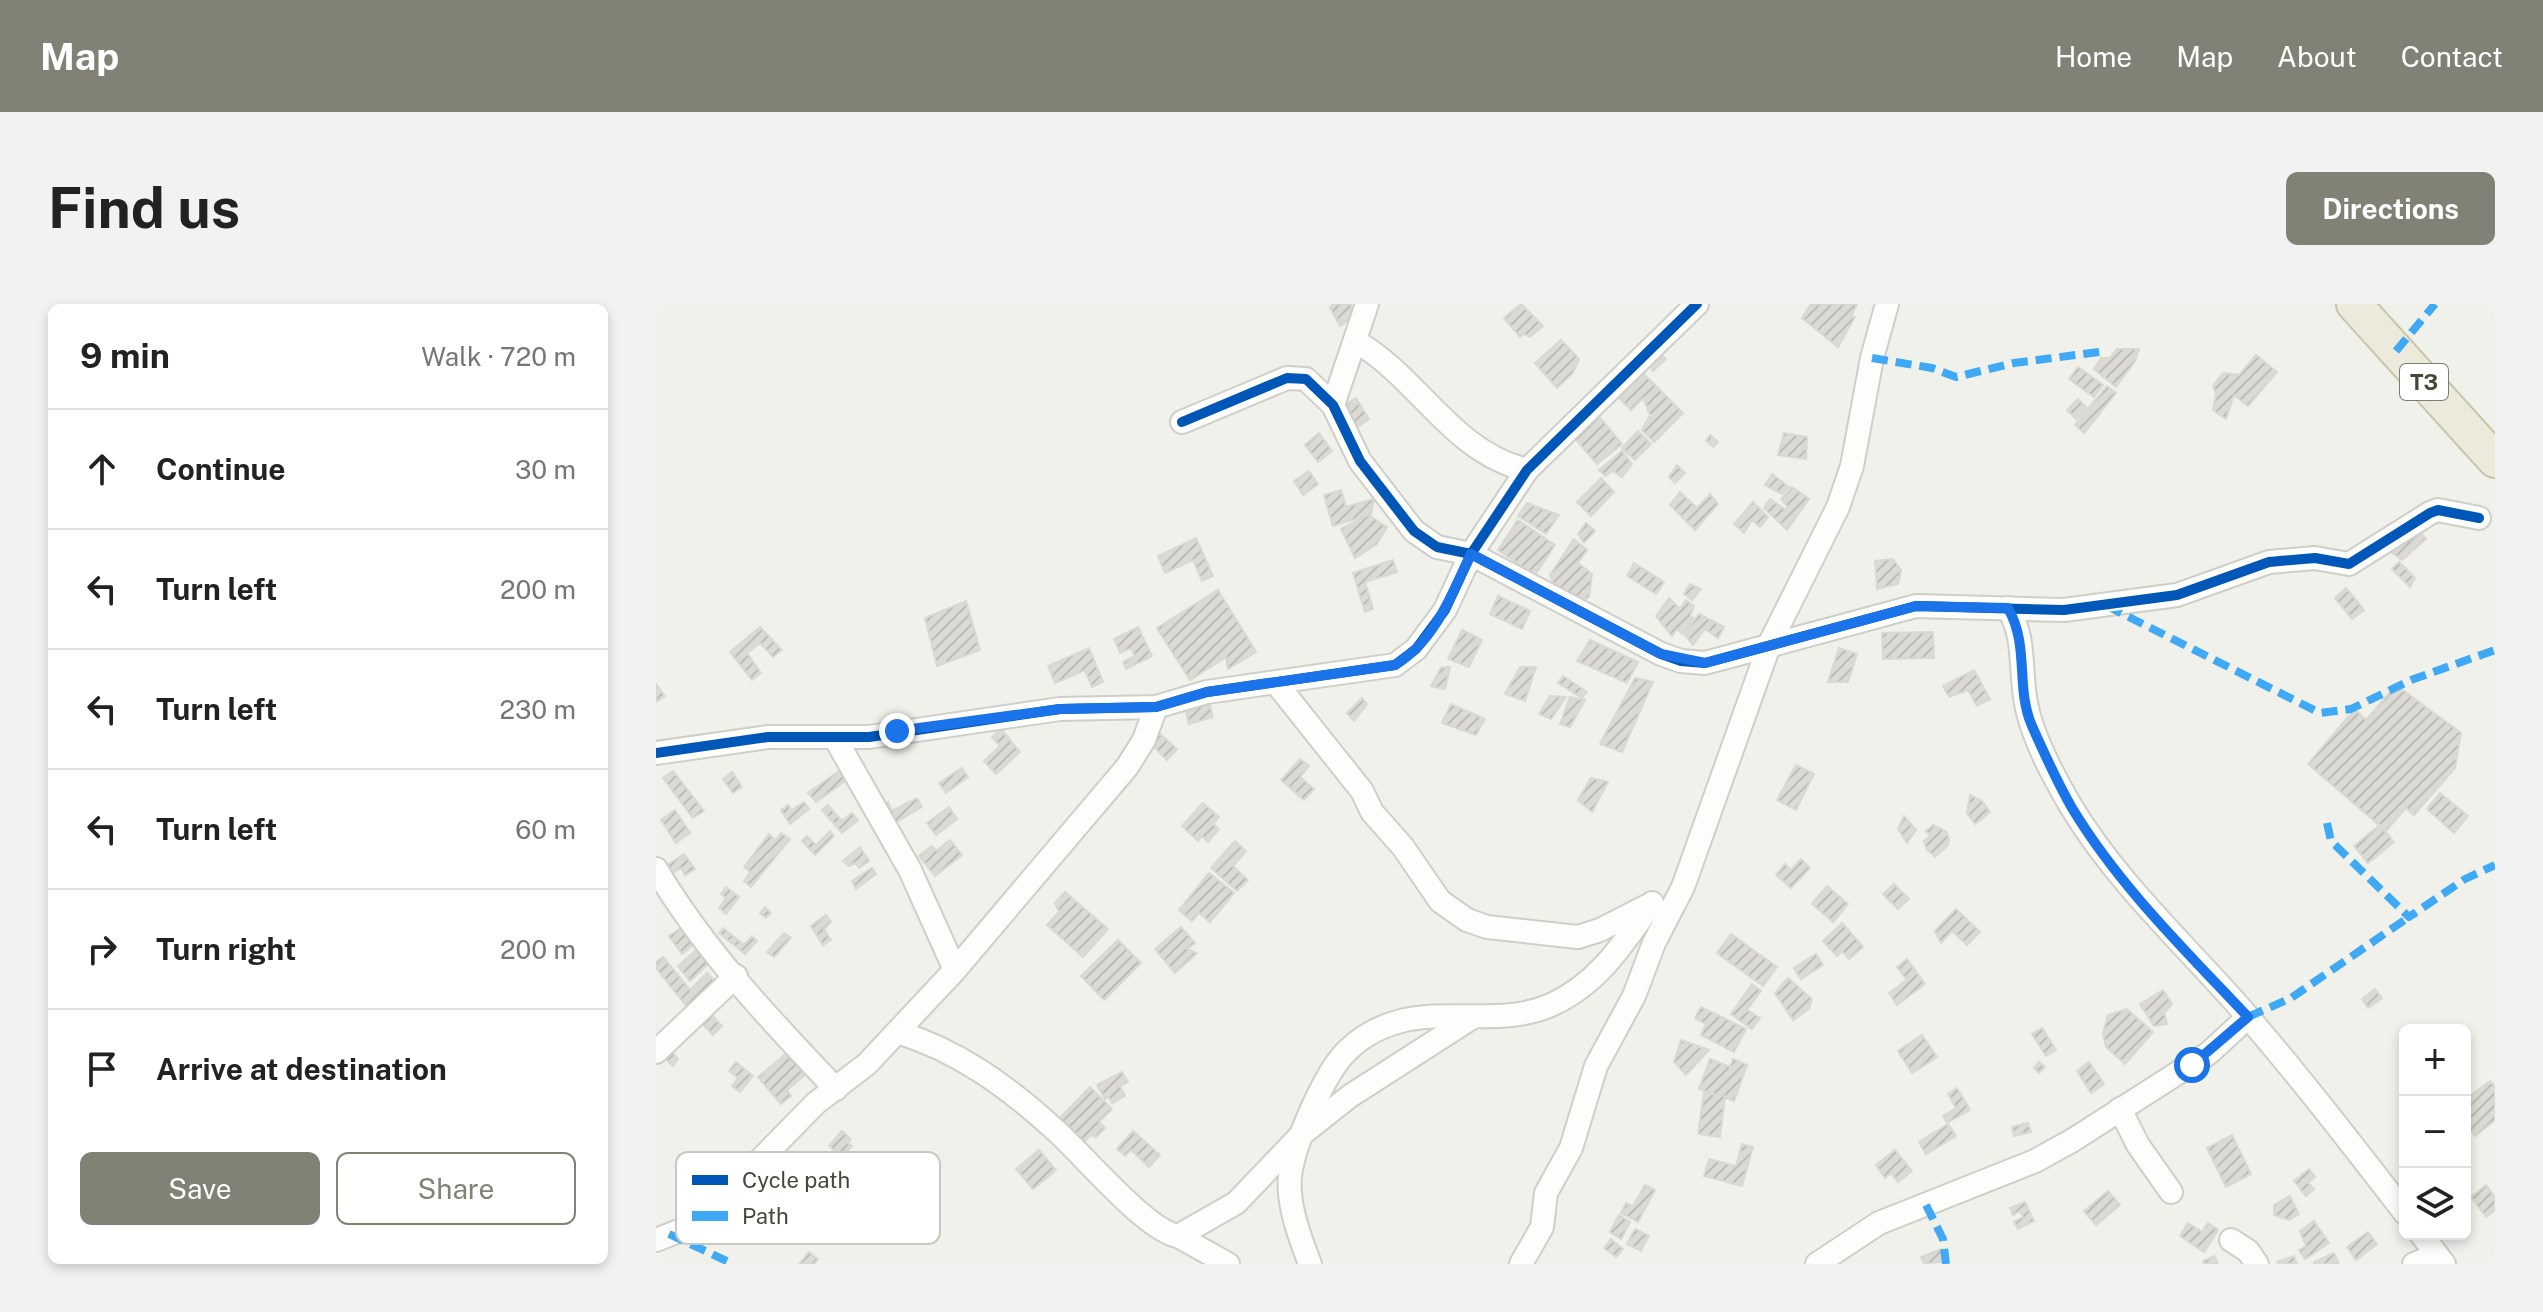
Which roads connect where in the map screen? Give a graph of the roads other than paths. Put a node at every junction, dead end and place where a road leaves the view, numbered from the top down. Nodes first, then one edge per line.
1 (1367, 304) edge
2 (1697, 304) edge
3 (1887, 304) edge
4 (2354, 304) edge
5 (1355, 341) junction
6 (1333, 405) junction
7 (1182, 422) dead end
8 (2495, 460) edge
9 (1527, 470) junction
10 (2479, 518) dead end
11 (1471, 554) junction
12 (2008, 608) junction
13 (1770, 643) junction
14 (1276, 683) junction
15 (1156, 707) junction
16 (835, 738) junction
17 (656, 753) edge
18 (656, 869) edge
19 (1683, 887) junction
20 (1652, 903) junction
21 (955, 970) junction
22 (736, 976) junction
23 (1473, 1017) junction
24 (2248, 1017) junction
25 (897, 1032) junction
26 (656, 1052) edge
27 (836, 1089) junction
28 (2120, 1109) junction
29 (1302, 1134) junction
30 (768, 1152) edge
31 (2171, 1192) dead end
32 (2399, 1206) edge
33 (676, 1232) edge
34 (1178, 1236) junction
35 (656, 1240) edge
36 (2231, 1240) dead end
37 (2426, 1240) edge
38 (2440, 1259) edge
39 (1228, 1264) edge
40 (1310, 1264) edge
41 (1521, 1264) edge
42 (1817, 1264) edge
43 (2257, 1264) edge
44 (2414, 1264) edge

1 - 5 street
2 - 9 street
3 - 13 street
4 - 8 highway, T3
5 - 6 street
5 - 9 street
6 - 7 street
6 - 11 street
9 - 11 street
10 - 12 street
11 - 13 street
11 - 14 street
12 - 13 street
12 - 24 street
13 - 19 street
14 - 15 street
14 - 20 street
15 - 16 street
15 - 21 street
16 - 17 street
16 - 21 street
18 - 22 street
19 - 20 street
19 - 41 street
20 - 23 street
21 - 25 street
22 - 26 street
22 - 27 street
23 - 29 street
23 - 29 street
24 - 28 street
24 - 32 street
25 - 27 street
25 - 34 street
27 - 30 street
28 - 31 street
28 - 42 street
29 - 34 street
29 - 40 street
33 - 35 street
34 - 39 street
36 - 43 street
37 - 38 street
38 - 44 street

